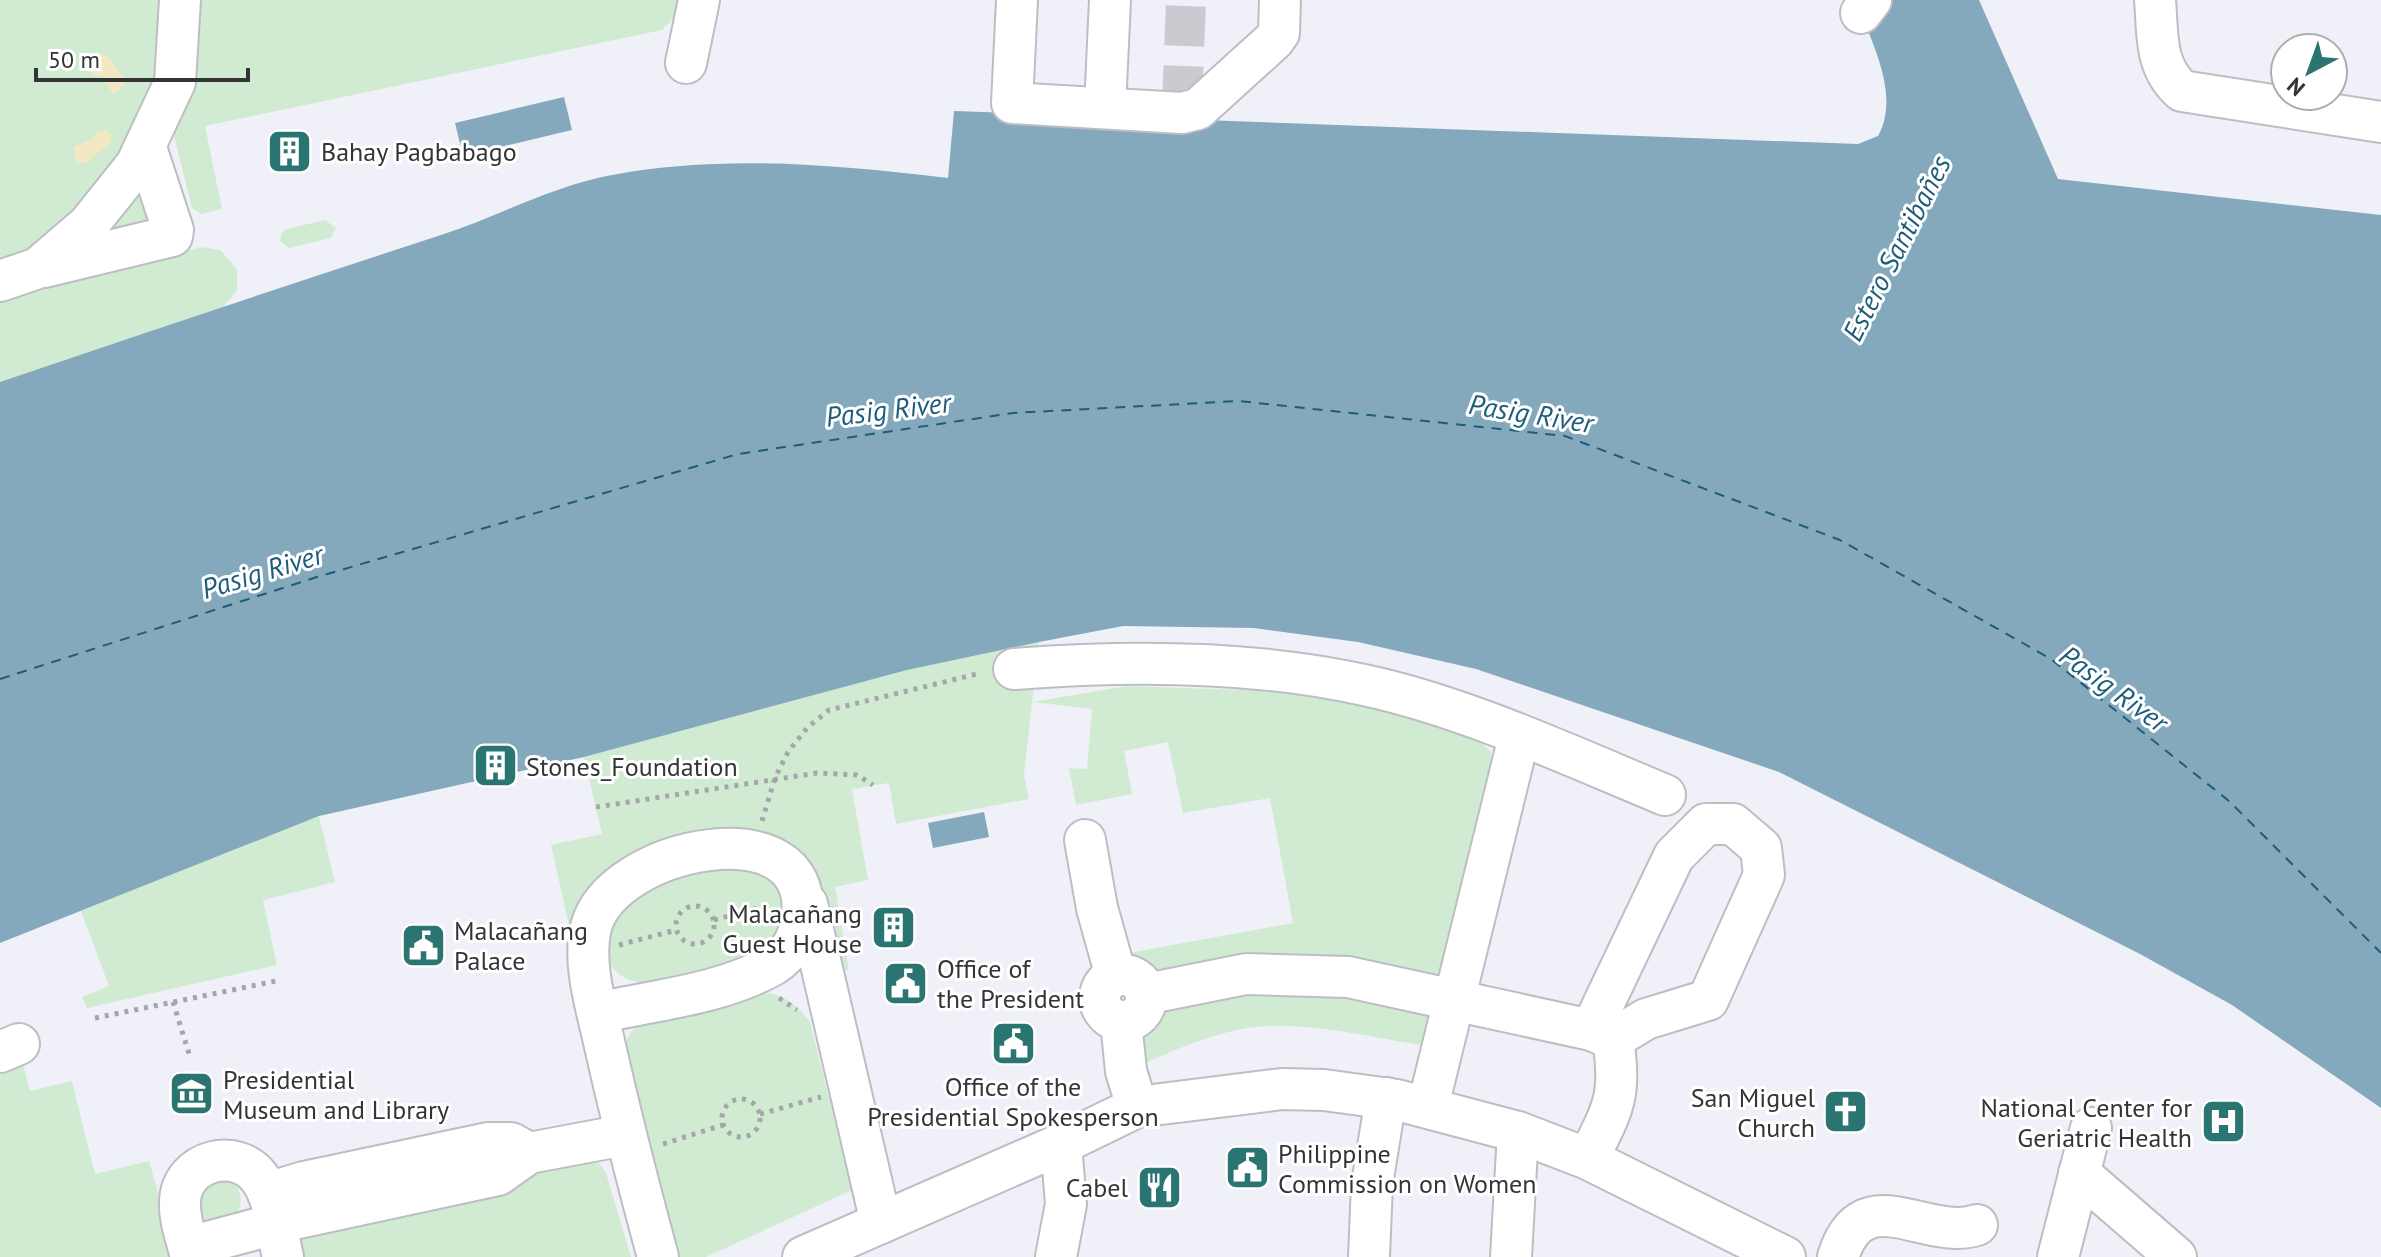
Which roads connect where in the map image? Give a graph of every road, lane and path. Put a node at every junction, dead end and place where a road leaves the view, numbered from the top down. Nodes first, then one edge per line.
1 (180, 0) edge
2 (699, 0) edge
3 (1017, 0) edge
4 (1110, 0) edge
5 (1280, 0) edge
6 (2155, 0) edge
7 (686, 63) dead end
8 (1105, 108) junction
9 (2381, 122) edge
10 (146, 148) junction
11 (38, 268) junction
12 (0, 281) edge
13 (1014, 669) joint
14 (1519, 737) junction
15 (775, 778) junction
16 (873, 785) dead end
17 (1665, 795) dead end
18 (596, 807) dead end
19 (1085, 840) dead end
20 (753, 852) junction
21 (804, 893) junction
22 (714, 920) junction
23 (676, 930) junction
24 (589, 957) junction
25 (281, 980) dead end
26 (774, 996) dead end
27 (1128, 997) junction
28 (1452, 997) junction
29 (173, 1002) junction
30 (598, 1013) junction
31 (95, 1018) dead end
32 (807, 1023) dead end
33 (1602, 1034) junction
34 (190, 1057) dead end
35 (1386, 1098) junction
36 (1428, 1106) junction
37 (1137, 1107) junction
38 (829, 1109) dead end
39 (760, 1114) junction
40 (723, 1125) junction
41 (2091, 1128) dead end
42 (1518, 1132) junction
43 (638, 1142) junction
44 (1061, 1144) junction
45 (1588, 1159) junction
46 (2079, 1173) junction
47 (881, 1223) junction
48 (275, 1225) edge
49 (1977, 1225) dead end
50 (190, 1252) edge
51 (658, 1257) edge
52 (803, 1257) edge
53 (1056, 1257) edge
54 (1369, 1257) edge
55 (1511, 1257) edge
56 (1785, 1257) edge
57 (1838, 1257) edge
58 (2058, 1257) edge
59 (2176, 1257) edge

1 - 10 street
2 - 7 street
3 - 8 street
4 - 8 street
5 - 8 street
6 - 9 street
10 - 11 street
10 - 11 street
11 - 12 street
13 - 14 street
13 - 15 path
14 - 17 street
14 - 28 street
15 - 16 path
15 - 18 path
15 - 20 path
19 - 27 street
20 - 21 street
20 - 24 street
21 - 22 path
21 - 30 street
21 - 47 street
22 - 23 path
22 - 23 path
23 - 24 path
24 - 30 street
25 - 29 path
26 - 32 path
27 - 28 street
27 - 37 street
28 - 33 street
28 - 36 street
29 - 31 path
29 - 34 path
30 - 43 street
33 - 33 street
33 - 45 street
35 - 36 street
35 - 37 street
35 - 54 street
36 - 42 street
37 - 44 street
38 - 39 path
39 - 40 path
39 - 40 path
40 - 43 path
41 - 46 street
42 - 45 street
42 - 55 street
43 - 48 street
43 - 51 street
44 - 47 street
44 - 53 street
45 - 56 street
46 - 58 street
46 - 59 street
47 - 52 street
48 - 50 street
48 - 50 street
49 - 57 street

